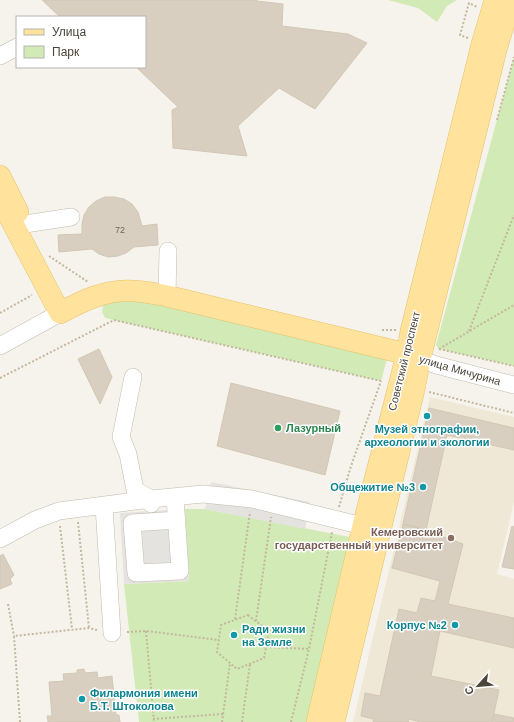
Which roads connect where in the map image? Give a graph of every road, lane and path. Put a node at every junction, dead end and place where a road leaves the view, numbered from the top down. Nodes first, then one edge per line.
1 (495, 0) edge
2 (511, 0) edge
3 (469, 3) dead end
4 (16, 48) edge
5 (499, 51) edge
6 (0, 56) edge
7 (495, 126) dead end
8 (0, 176) edge
9 (0, 199) edge
10 (514, 215) edge
11 (71, 217) dead end
12 (25, 224) junction
13 (168, 251) dead end
14 (167, 296) junction
15 (514, 305) edge
16 (65, 310) junction
17 (469, 332) junction
18 (436, 345) dead end
19 (0, 346) edge
20 (439, 349) junction
21 (414, 356) junction
22 (514, 366) edge
23 (133, 377) dead end
24 (0, 378) edge
25 (514, 385) edge
26 (428, 392) dead end
27 (514, 413) edge
28 (175, 497) junction
29 (150, 499) junction
30 (252, 499) junction
31 (273, 504) junction
32 (104, 506) junction
33 (76, 509) junction
34 (58, 511) junction
35 (177, 520) junction
36 (335, 520) junction
37 (152, 522) junction
38 (363, 526) junction
39 (0, 539) edge
40 (8, 604) dead end
41 (235, 619) junction
42 (256, 621) junction
43 (89, 628) junction
44 (72, 630) junction
45 (146, 631) junction
46 (112, 633) junction
47 (14, 636) junction
48 (219, 640) junction
49 (266, 647) junction
50 (309, 650) junction
51 (230, 663) junction
52 (250, 664) junction
53 (223, 714) junction
54 (153, 721) edge
55 (20, 722) edge
56 (222, 722) edge
57 (242, 722) edge
58 (291, 722) edge
59 (317, 722) edge
60 (334, 722) edge

1 - 5 main road, Советский проспект, bridge
2 - 5 main road, Советский проспект, bridge
3 - 5 path
4 - 6 street
5 - 7 path
5 - 21 main road, Советский проспект
8 - 12 main road
9 - 16 main road
10 - 17 path
11 - 12 street
12 - 16 main road
13 - 14 street
14 - 16 main road
14 - 21 main road
15 - 17 path
16 - 19 street
17 - 20 path
18 - 20 path
20 - 22 path
21 - 25 street, улица Мичурина
21 - 38 main road, Советский проспект
21 - 60 main road, Советский проспект
23 - 29 street
24 - 36 path
26 - 27 path
28 - 29 street
28 - 30 street
28 - 35 street
29 - 32 street
29 - 37 street
30 - 31 street
30 - 41 path
31 - 36 street
31 - 42 path
32 - 33 street
32 - 46 street
33 - 34 street
33 - 43 path
34 - 39 street
34 - 44 path
35 - 37 street
35 - 37 street
36 - 38 street
36 - 50 path
38 - 59 main road, Советский проспект
40 - 47 path
41 - 42 path
41 - 48 path
42 - 49 path
43 - 44 path
43 - 46 path
44 - 47 path
45 - 46 path
45 - 48 path
45 - 54 path
47 - 55 path
48 - 51 path
49 - 50 path
49 - 52 path
50 - 58 path
51 - 52 path
51 - 53 path
52 - 57 path
53 - 54 path
53 - 56 path

